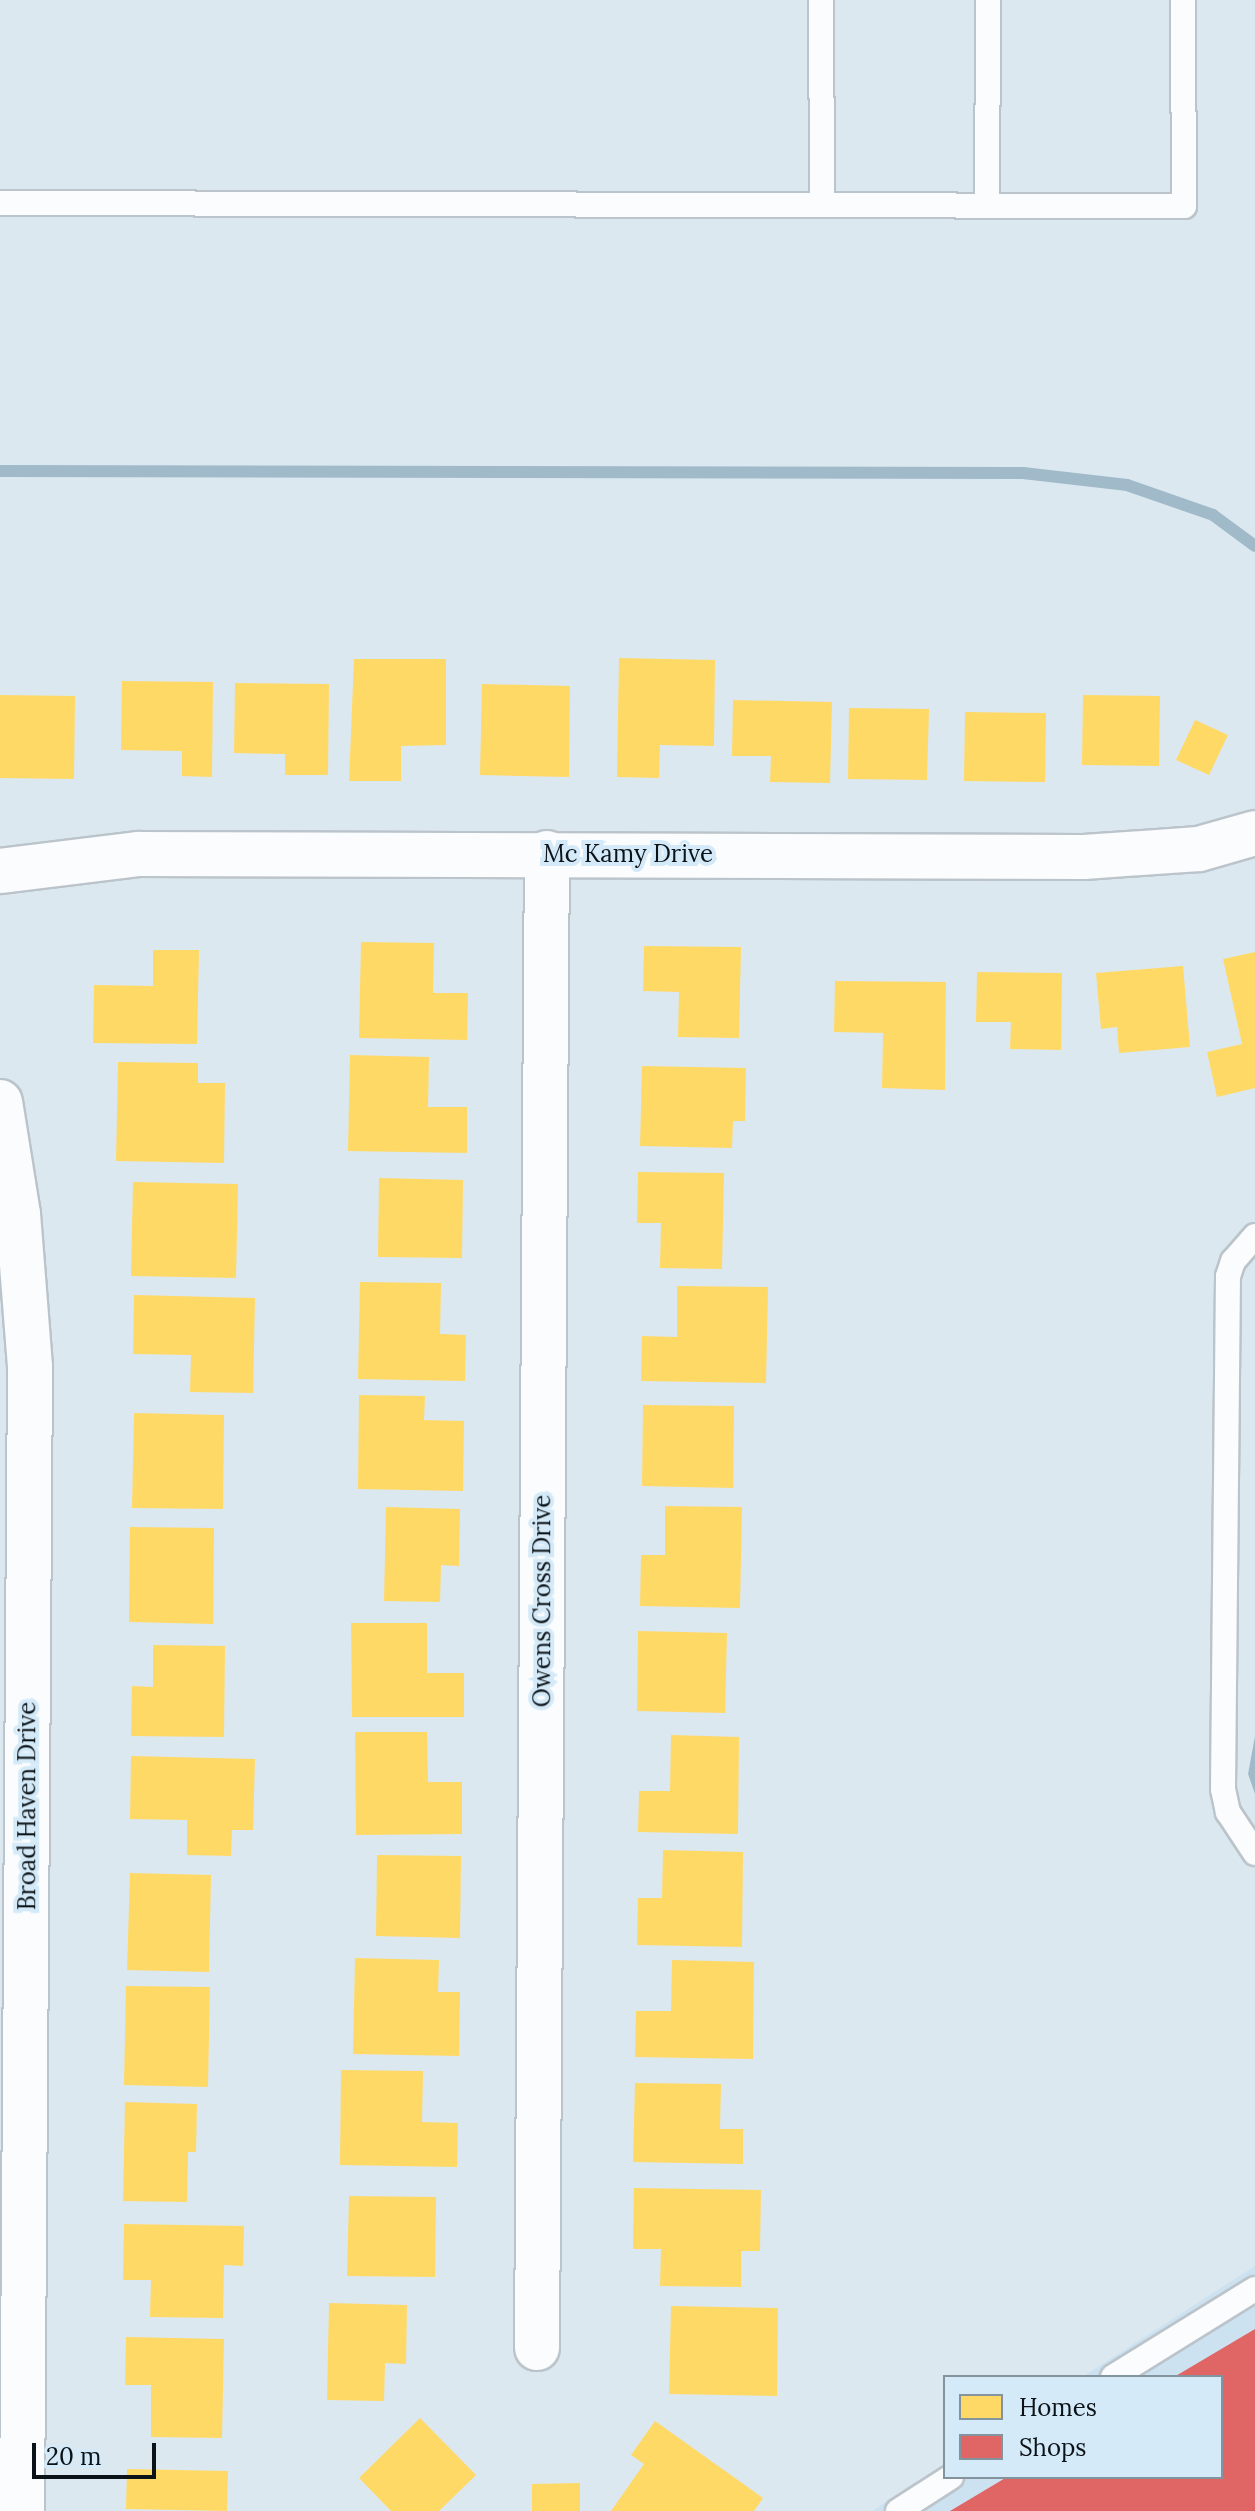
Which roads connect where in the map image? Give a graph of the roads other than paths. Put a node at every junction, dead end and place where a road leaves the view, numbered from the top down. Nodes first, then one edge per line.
1 (821, 0) edge
2 (988, 0) edge
3 (1183, 0) edge
4 (0, 203) edge
5 (822, 205) junction
6 (987, 205) junction
7 (1255, 833) edge
8 (547, 853) junction
9 (0, 871) edge
10 (0, 1102) edge
11 (1255, 1236) edge
12 (1255, 1853) edge
13 (1255, 2289) edge
14 (537, 2348) dead end
15 (1116, 2375) edge
16 (948, 2479) edge
17 (22, 2511) edge
18 (898, 2511) edge

1 - 5 lane
2 - 6 lane
3 - 6 lane
4 - 5 lane
5 - 6 lane
7 - 8 street, Mc Kamy Drive
8 - 9 street, Mc Kamy Drive
8 - 14 street, Owens Cross Drive
10 - 17 street, Broad Haven Drive
11 - 12 lane
13 - 15 lane
16 - 18 lane

